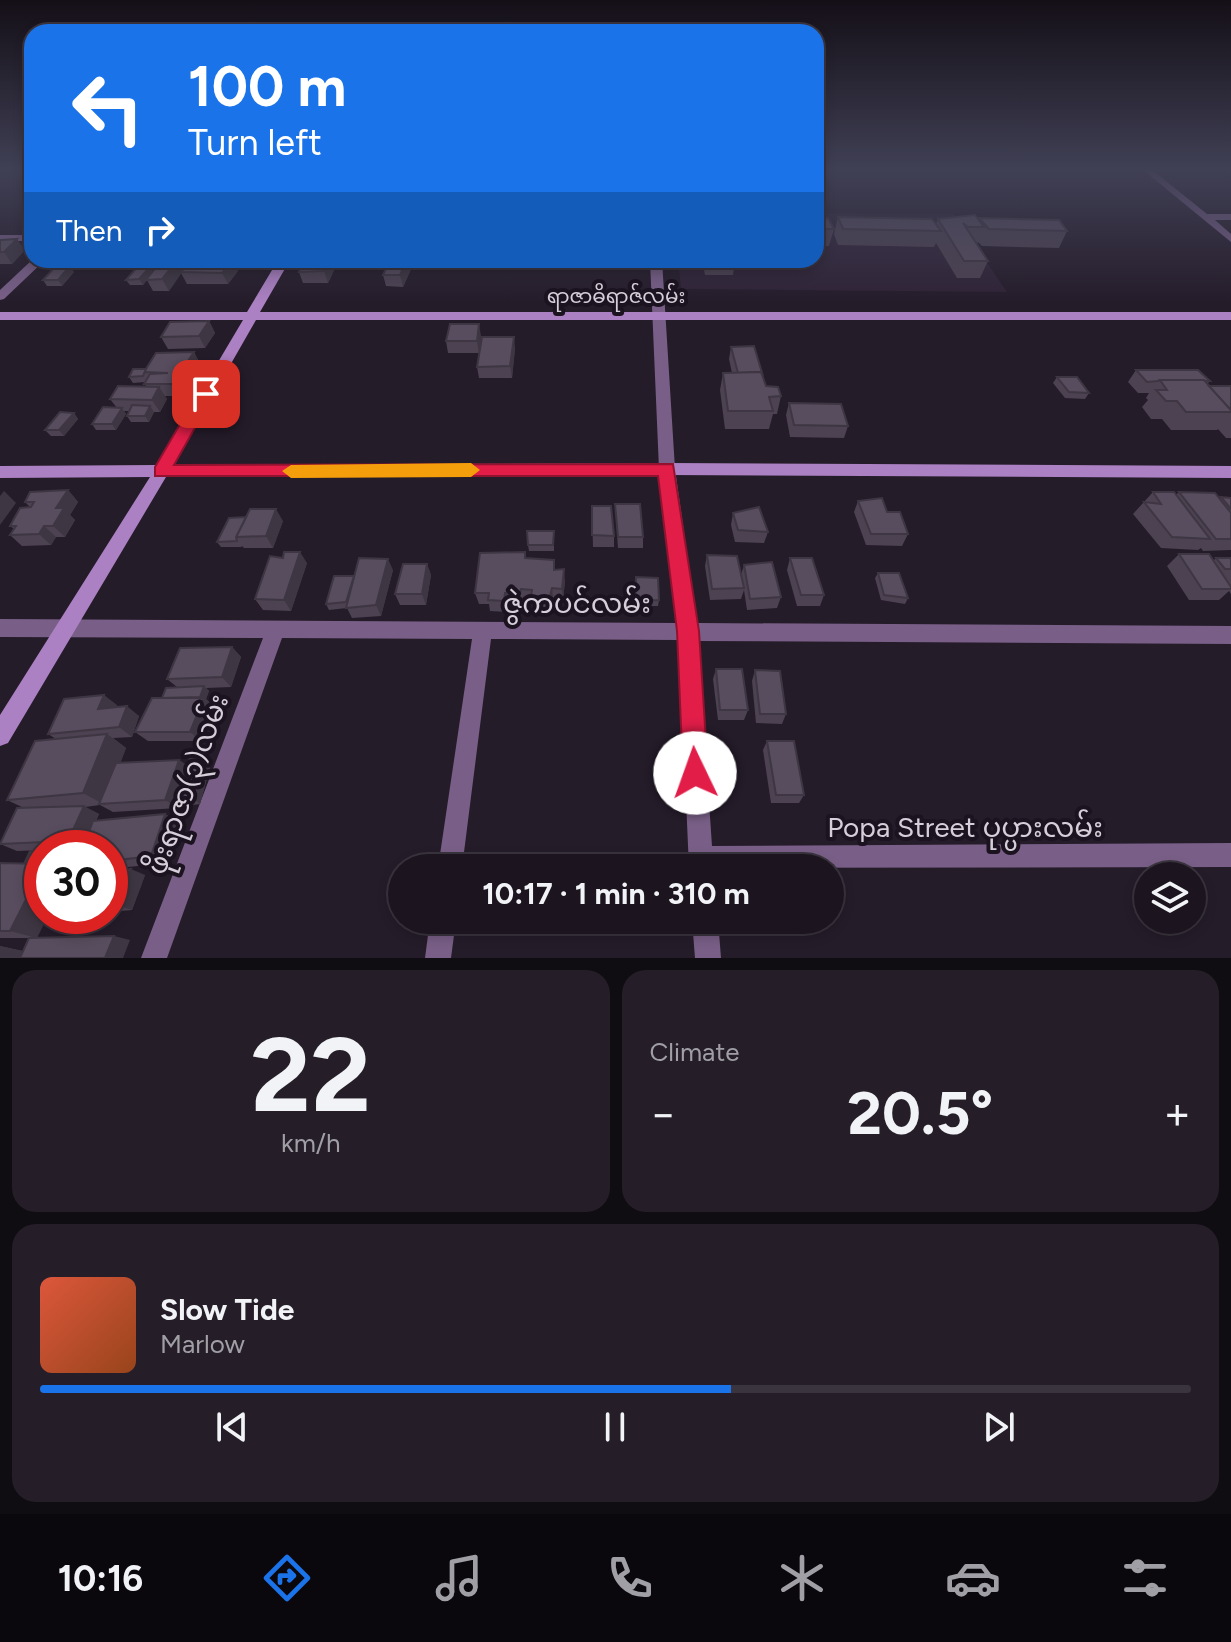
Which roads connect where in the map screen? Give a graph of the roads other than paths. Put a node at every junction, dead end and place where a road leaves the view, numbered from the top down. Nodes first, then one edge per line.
1 (1200, 214) edge
2 (1204, 217) junction
3 (1231, 217) edge
4 (0, 238) edge
5 (24, 238) edge
6 (1231, 239) edge
7 (30, 268) edge
8 (279, 268) edge
9 (657, 268) edge
10 (0, 296) edge
11 (0, 316) edge
12 (250, 316) junction
13 (661, 316) junction
14 (1231, 316) edge
15 (667, 469) junction
16 (0, 472) edge
17 (161, 472) junction
18 (1231, 472) edge
19 (67, 627) junction
20 (0, 628) edge
21 (483, 630) junction
22 (275, 631) junction
23 (688, 631) junction
24 (1231, 635) edge
25 (0, 735) edge
26 (452, 854) edge
27 (700, 854) edge
28 (1231, 855) edge
29 (844, 861) edge
30 (441, 934) edge
31 (706, 934) edge
32 (154, 958) edge
33 (438, 958) edge
34 (708, 958) edge

1 - 2 street
2 - 3 street
2 - 6 street
4 - 5 street
7 - 10 street
8 - 12 street
9 - 13 street
11 - 12 street, ရာဇာဓိရာဇ်လမ်း
12 - 13 street, ရာဇာဓိရာဇ်လမ်း
12 - 17 street
13 - 14 street, ရာဇာဓိရာဇ်လမ်း
13 - 15 street
15 - 17 street
15 - 18 street
15 - 23 street
16 - 17 street
17 - 19 street
19 - 20 street, ဇွဲကပင်လမ်း
19 - 22 street, ဇွဲကပင်လမ်း
19 - 25 street
21 - 22 street, ဇွဲကပင်လမ်း
21 - 23 street, ဇွဲကပင်လမ်း
21 - 26 street
22 - 32 street, ဖိုးရာဇာ(၃)လမ်း
23 - 24 street, ဇွဲကပင်လမ်း
23 - 27 street
28 - 29 street, Popa Street ပုပ္ပားလမ်း
30 - 33 street
31 - 34 street

